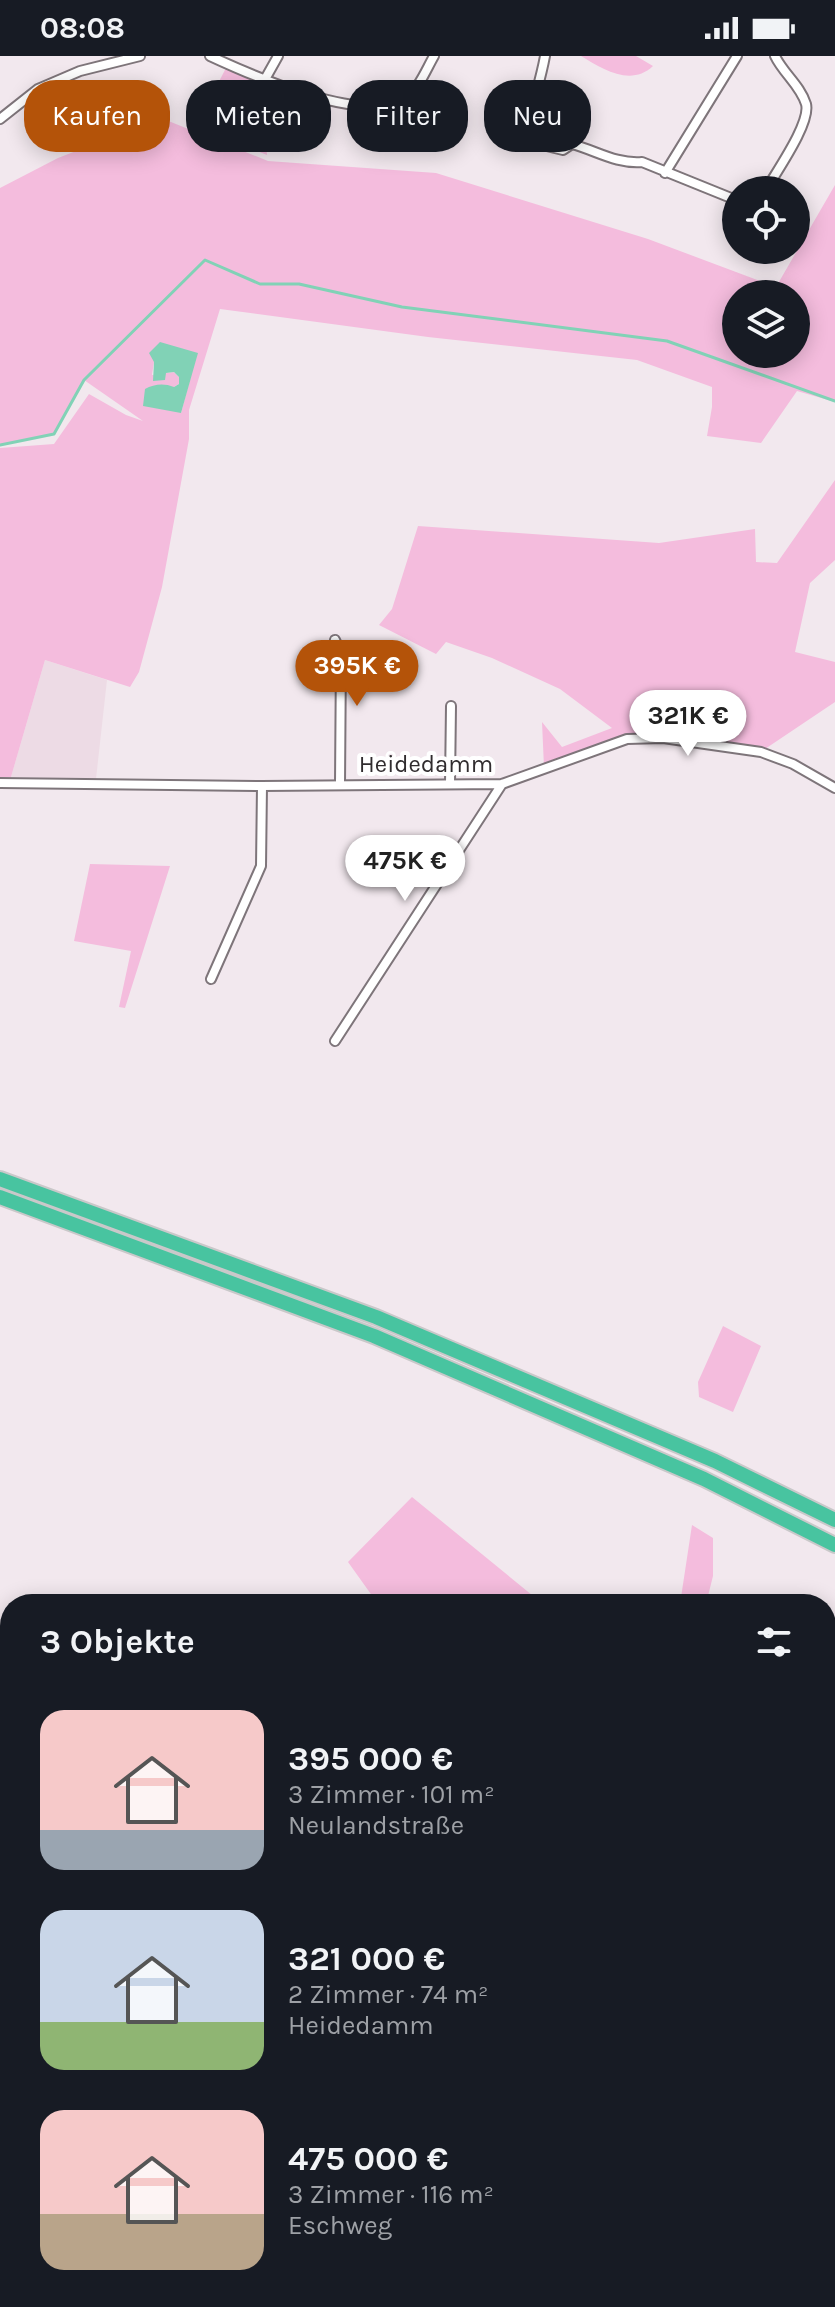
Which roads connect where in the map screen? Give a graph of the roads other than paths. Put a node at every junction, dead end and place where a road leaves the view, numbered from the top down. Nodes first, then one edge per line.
1 (140, 56) edge
2 (210, 56) edge
3 (278, 56) edge
4 (434, 56) edge
5 (545, 56) edge
6 (737, 56) edge
7 (775, 56) edge
8 (262, 80) edge
9 (265, 80) edge
10 (331, 100) edge
11 (0, 119) edge
12 (665, 173) junction
13 (774, 176) edge
14 (722, 195) edge
15 (335, 640) dead end
16 (451, 706) dead end
17 (0, 783) edge
18 (340, 784) junction
19 (450, 784) junction
20 (502, 784) junction
21 (262, 786) junction
22 (835, 788) edge
23 (211, 979) dead end
24 (335, 1041) dead end
25 (0, 1179) edge
26 (0, 1197) edge
27 (835, 1520) edge
28 (835, 1545) edge

1 - 11 street
2 - 8 street
3 - 9 street
4 - 10 street
5 - 12 street
6 - 12 street
7 - 13 street
12 - 14 street
15 - 18 street
16 - 19 street
17 - 21 street, Heidedamm
18 - 19 street, Heidedamm
18 - 21 street, Heidedamm
19 - 20 street, Heidedamm
20 - 22 street, Heidedamm
20 - 24 street
21 - 23 street
25 - 27 highway
26 - 28 highway

